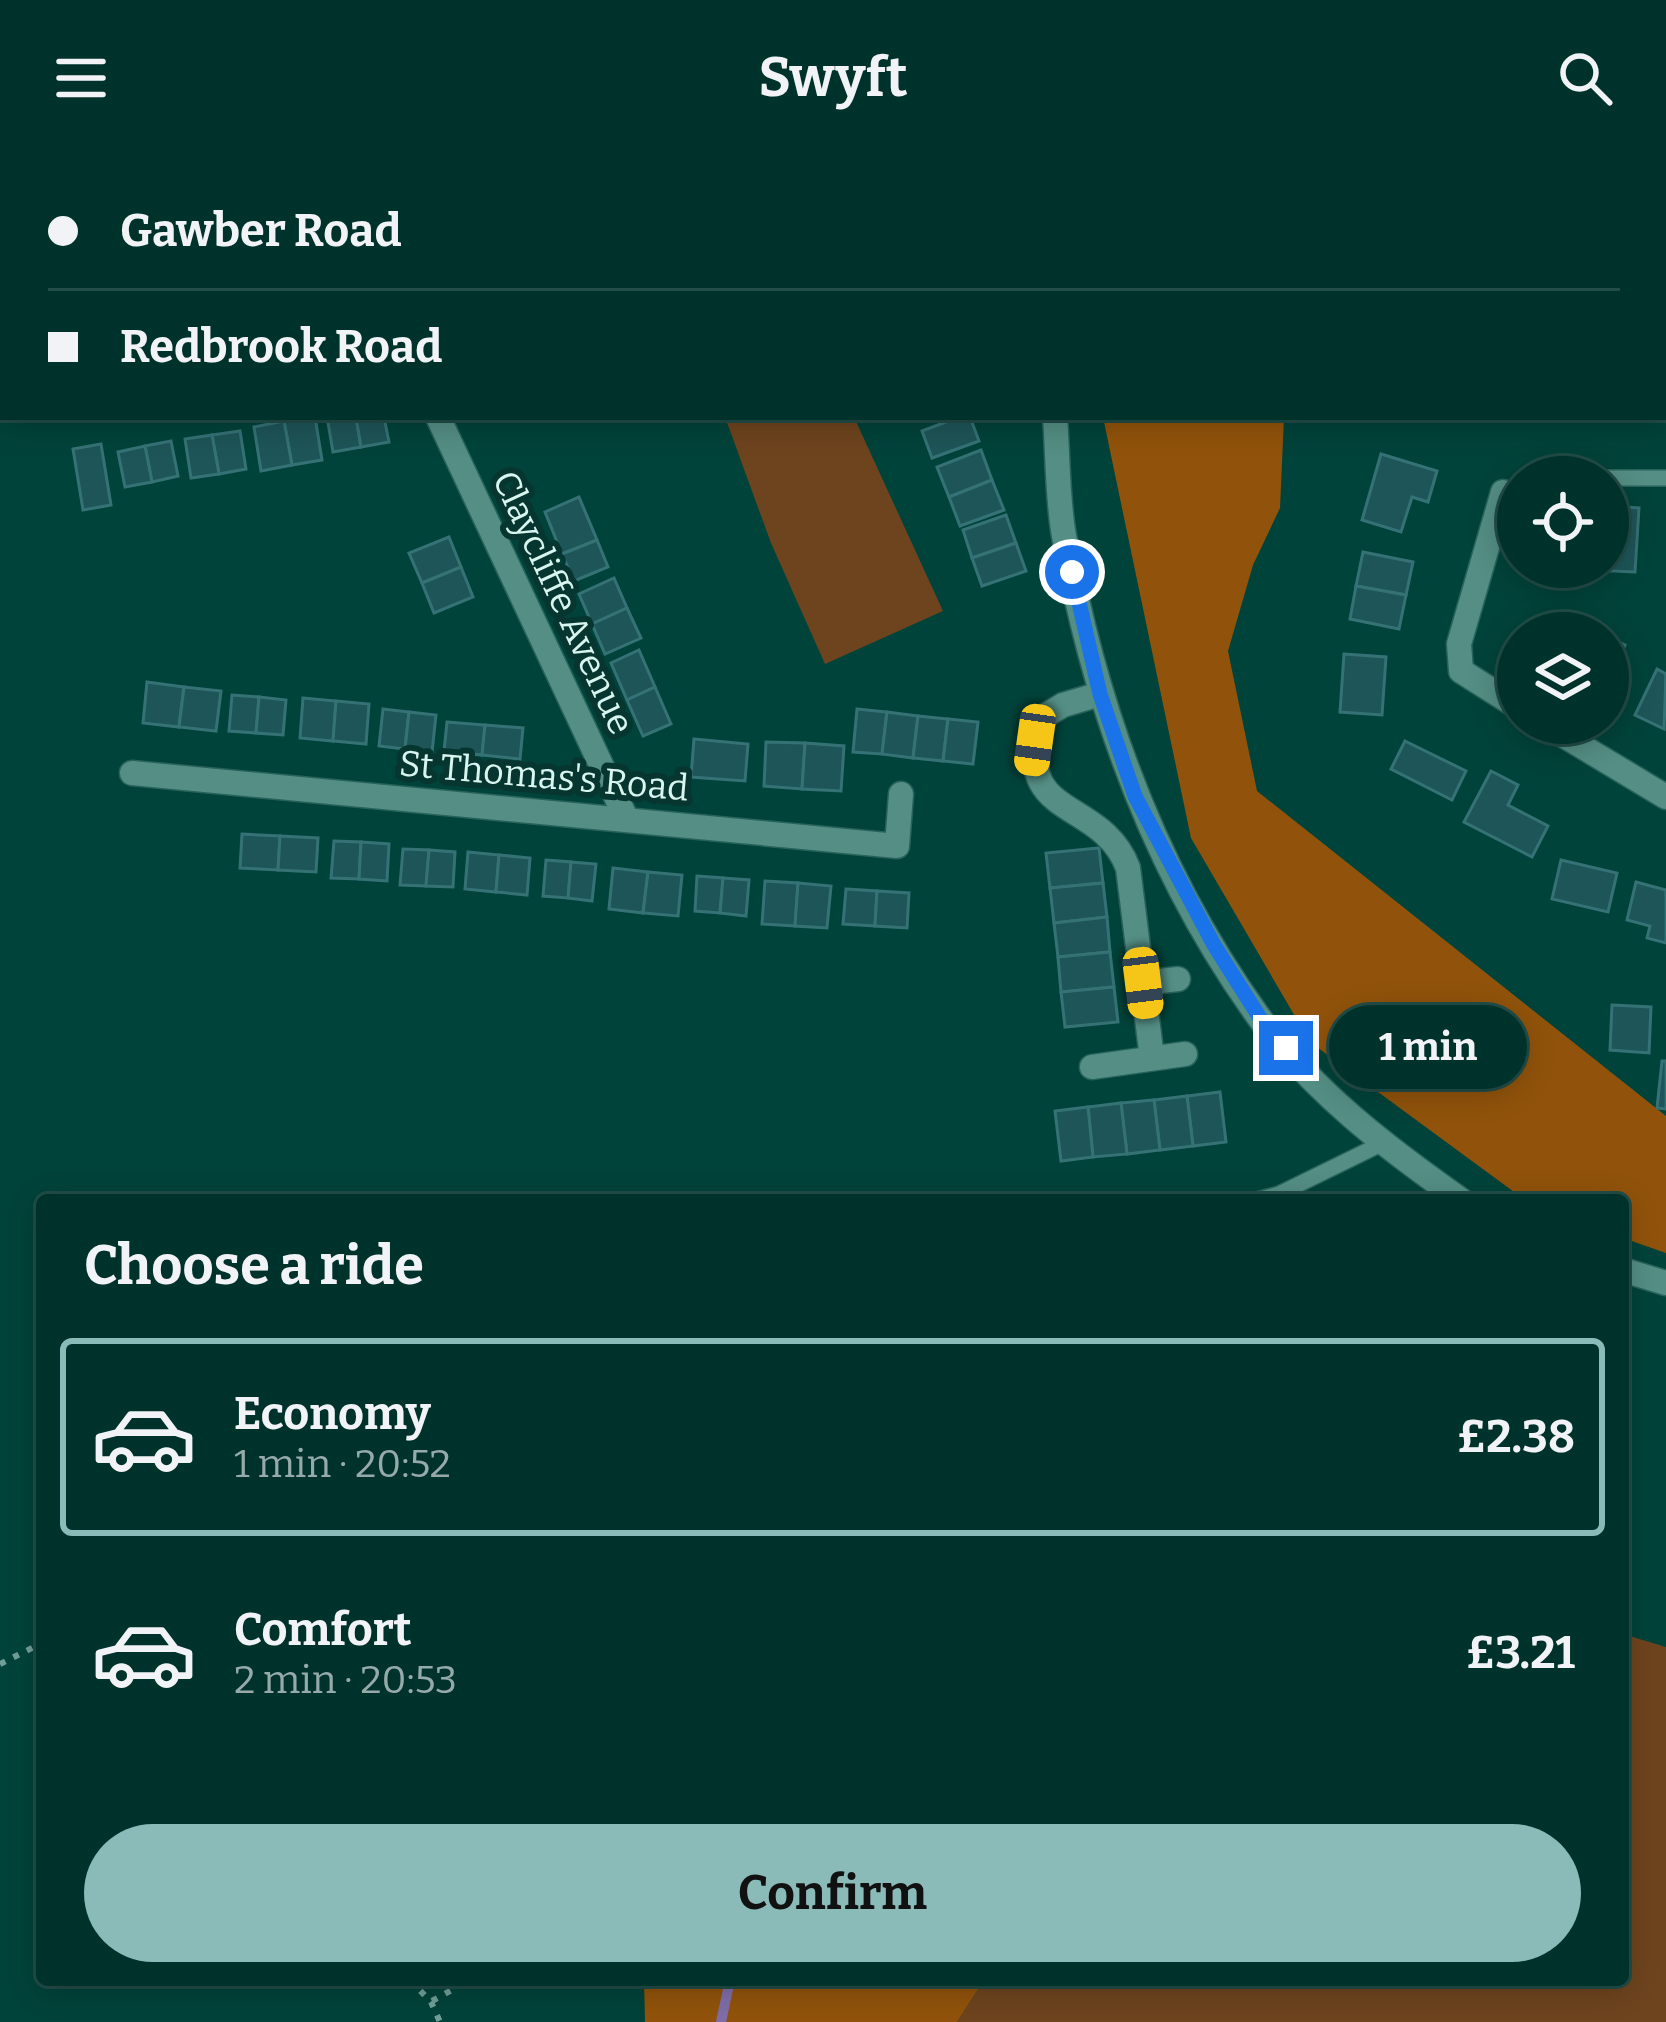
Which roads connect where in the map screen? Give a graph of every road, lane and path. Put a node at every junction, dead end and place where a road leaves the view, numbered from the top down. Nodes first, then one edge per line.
1 (439, 420) edge
2 (1055, 420) edge
3 (1629, 478) edge
4 (1666, 478) edge
5 (1497, 526) edge
6 (1100, 694) junction
7 (1497, 694) edge
8 (1578, 744) edge
9 (132, 773) dead end
10 (902, 794) dead end
11 (1666, 797) edge
12 (626, 818) junction
13 (1178, 979) dead end
14 (1143, 983) junction
15 (1185, 1054) dead end
16 (1152, 1058) junction
17 (1092, 1066) dead end
18 (1381, 1144) junction
19 (1279, 1194) edge
20 (1452, 1194) edge
21 (1629, 1272) edge
22 (1666, 1283) edge
23 (36, 1646) edge
24 (0, 1664) edge
25 (415, 1986) edge
26 (459, 1986) edge
27 (430, 2002) junction
28 (440, 2022) edge

1 - 12 street, Claycliffe Avenue
2 - 6 street
3 - 4 lane
5 - 7 street
6 - 14 street
6 - 18 street
8 - 11 street
9 - 12 street, St Thomas's Road
10 - 12 street, St Thomas's Road
13 - 14 street
14 - 16 street
15 - 16 street
16 - 17 street
18 - 19 lane
18 - 20 street
21 - 22 street
23 - 24 path
25 - 27 path
26 - 27 path
27 - 28 path

